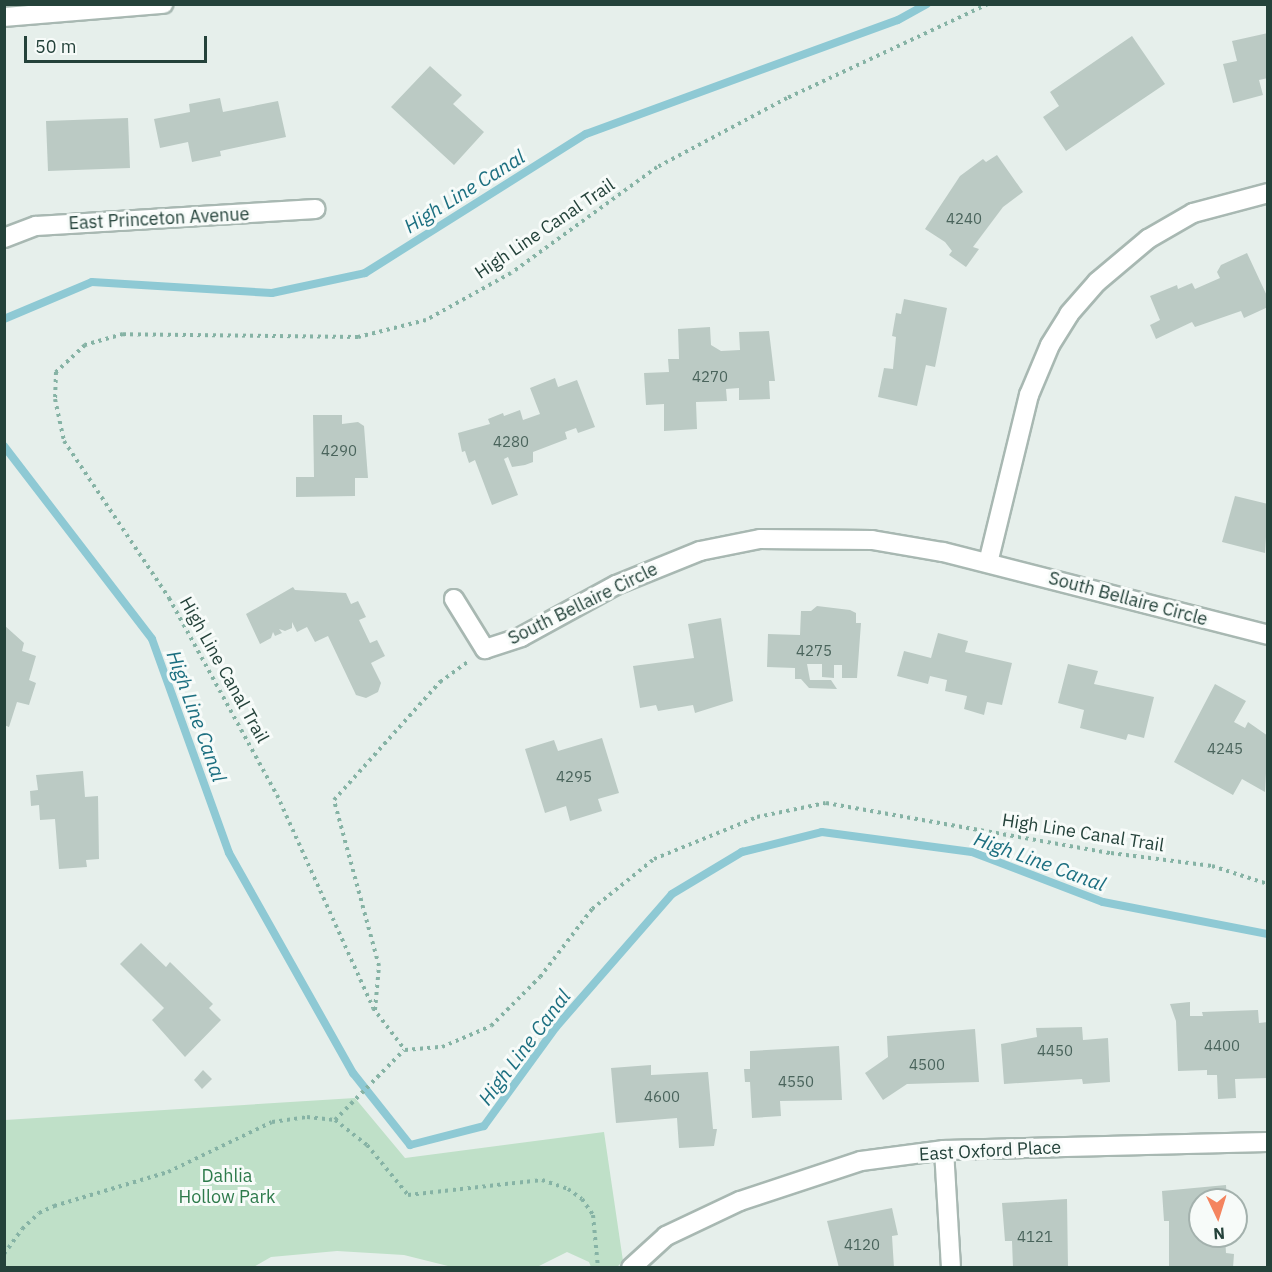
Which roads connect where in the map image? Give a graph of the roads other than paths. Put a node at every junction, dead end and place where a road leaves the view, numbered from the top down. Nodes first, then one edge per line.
1 (163, 4) edge
2 (4, 17) edge
3 (1268, 193) edge
4 (315, 209) dead end
5 (4, 238) edge
6 (988, 563) junction
7 (454, 599) dead end
8 (1268, 635) edge
9 (1268, 1142) edge
10 (944, 1150) junction
11 (631, 1268) edge
12 (951, 1268) edge

1 - 2 street
3 - 6 street
4 - 5 street, East Princeton Avenue
6 - 7 street, South Bellaire Circle
6 - 8 street, South Bellaire Circle
9 - 10 street, East Oxford Place
10 - 11 street, East Oxford Place
10 - 12 street

